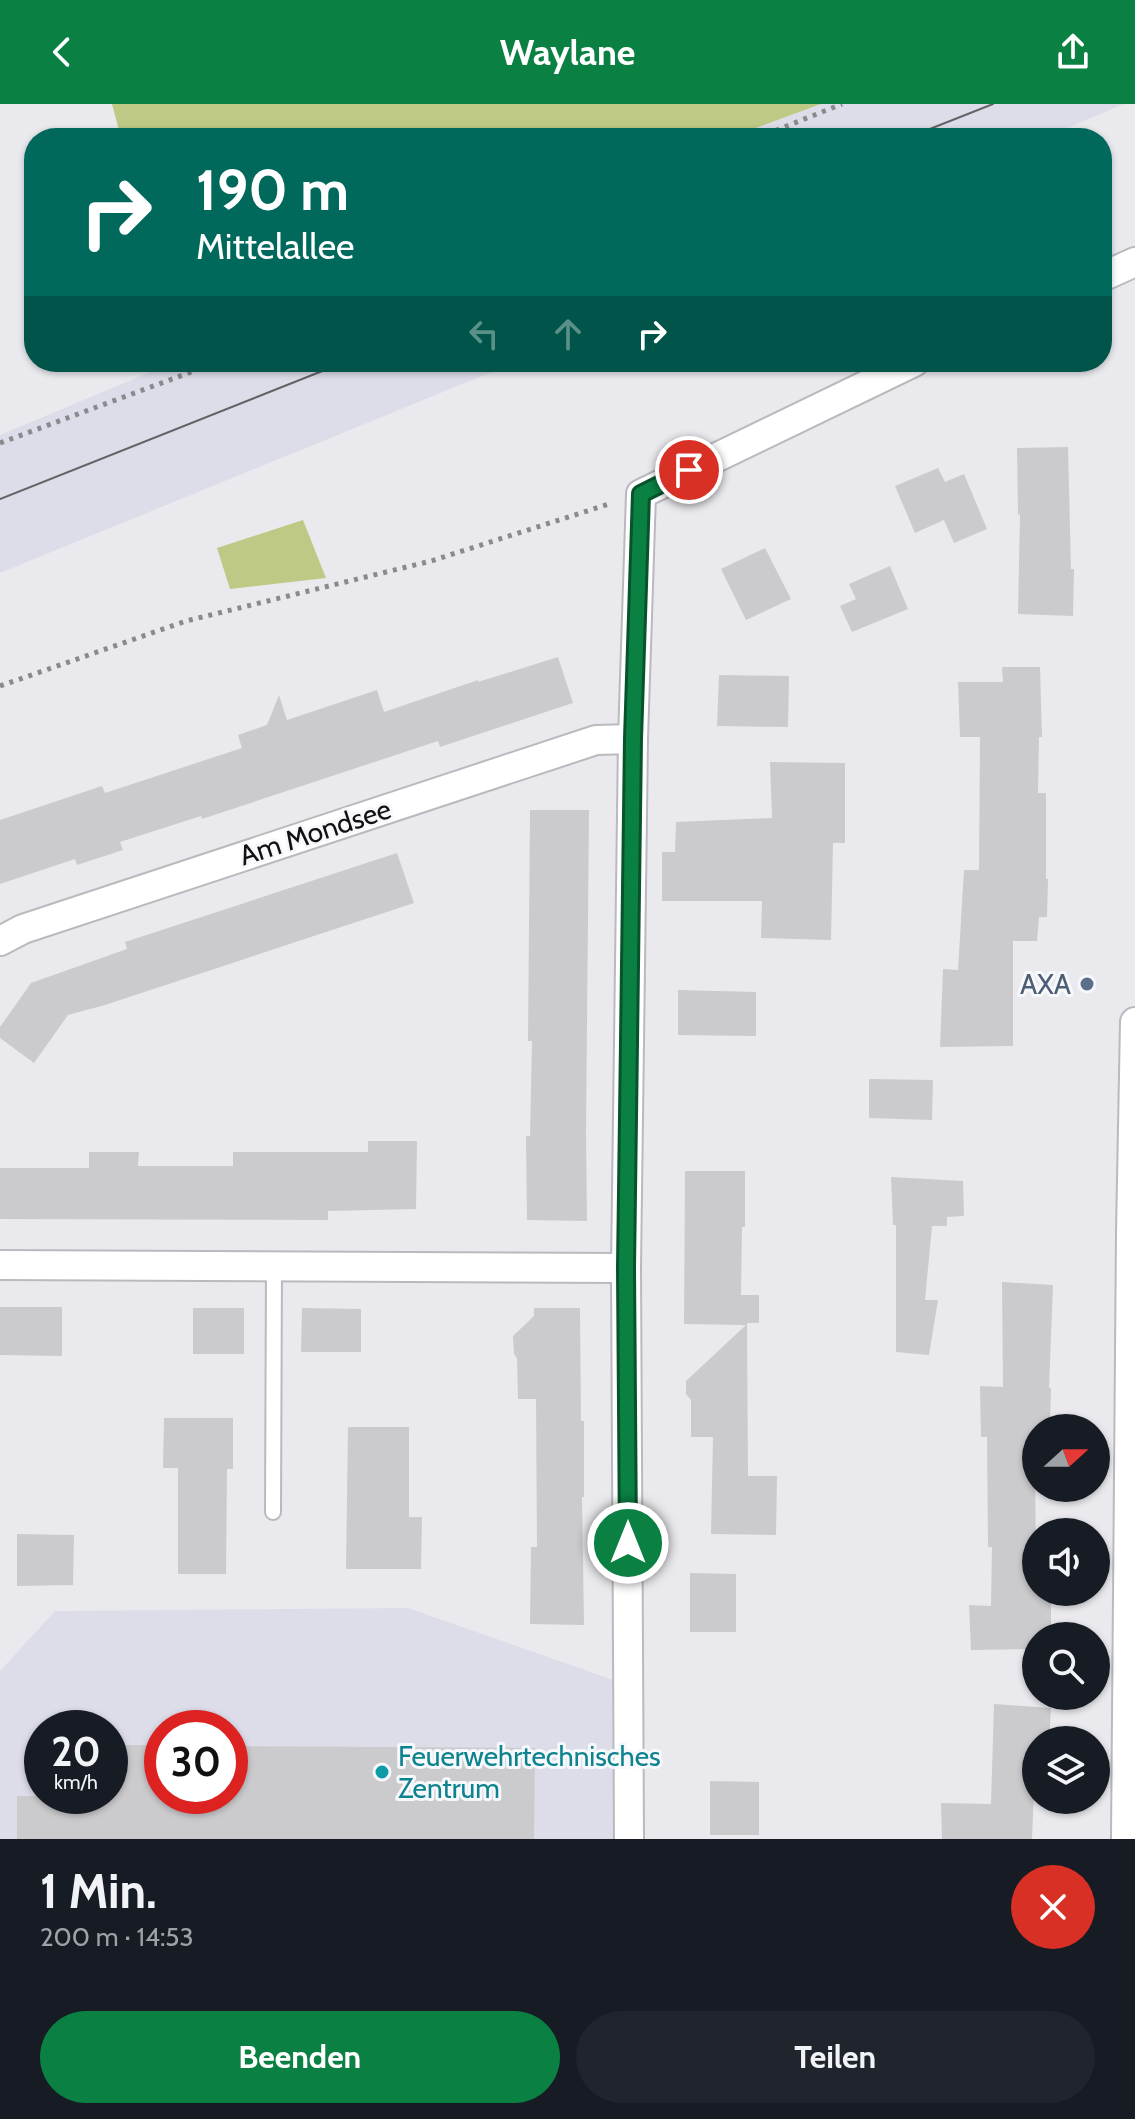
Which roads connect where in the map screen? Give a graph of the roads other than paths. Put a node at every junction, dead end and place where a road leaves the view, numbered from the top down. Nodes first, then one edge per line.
1 (1135, 262) edge
2 (1112, 272) edge
3 (893, 372) edge
4 (633, 739) junction
5 (0, 941) edge
6 (1135, 1022) edge
7 (0, 1265) edge
8 (274, 1267) junction
9 (626, 1268) junction
10 (273, 1512) dead end
11 (629, 1839) edge
12 (1126, 1839) edge

1 - 2 street
3 - 4 street
4 - 5 street, Am Mondsee
4 - 9 street
6 - 12 street
7 - 8 street
8 - 9 street
8 - 10 lane
9 - 11 street

